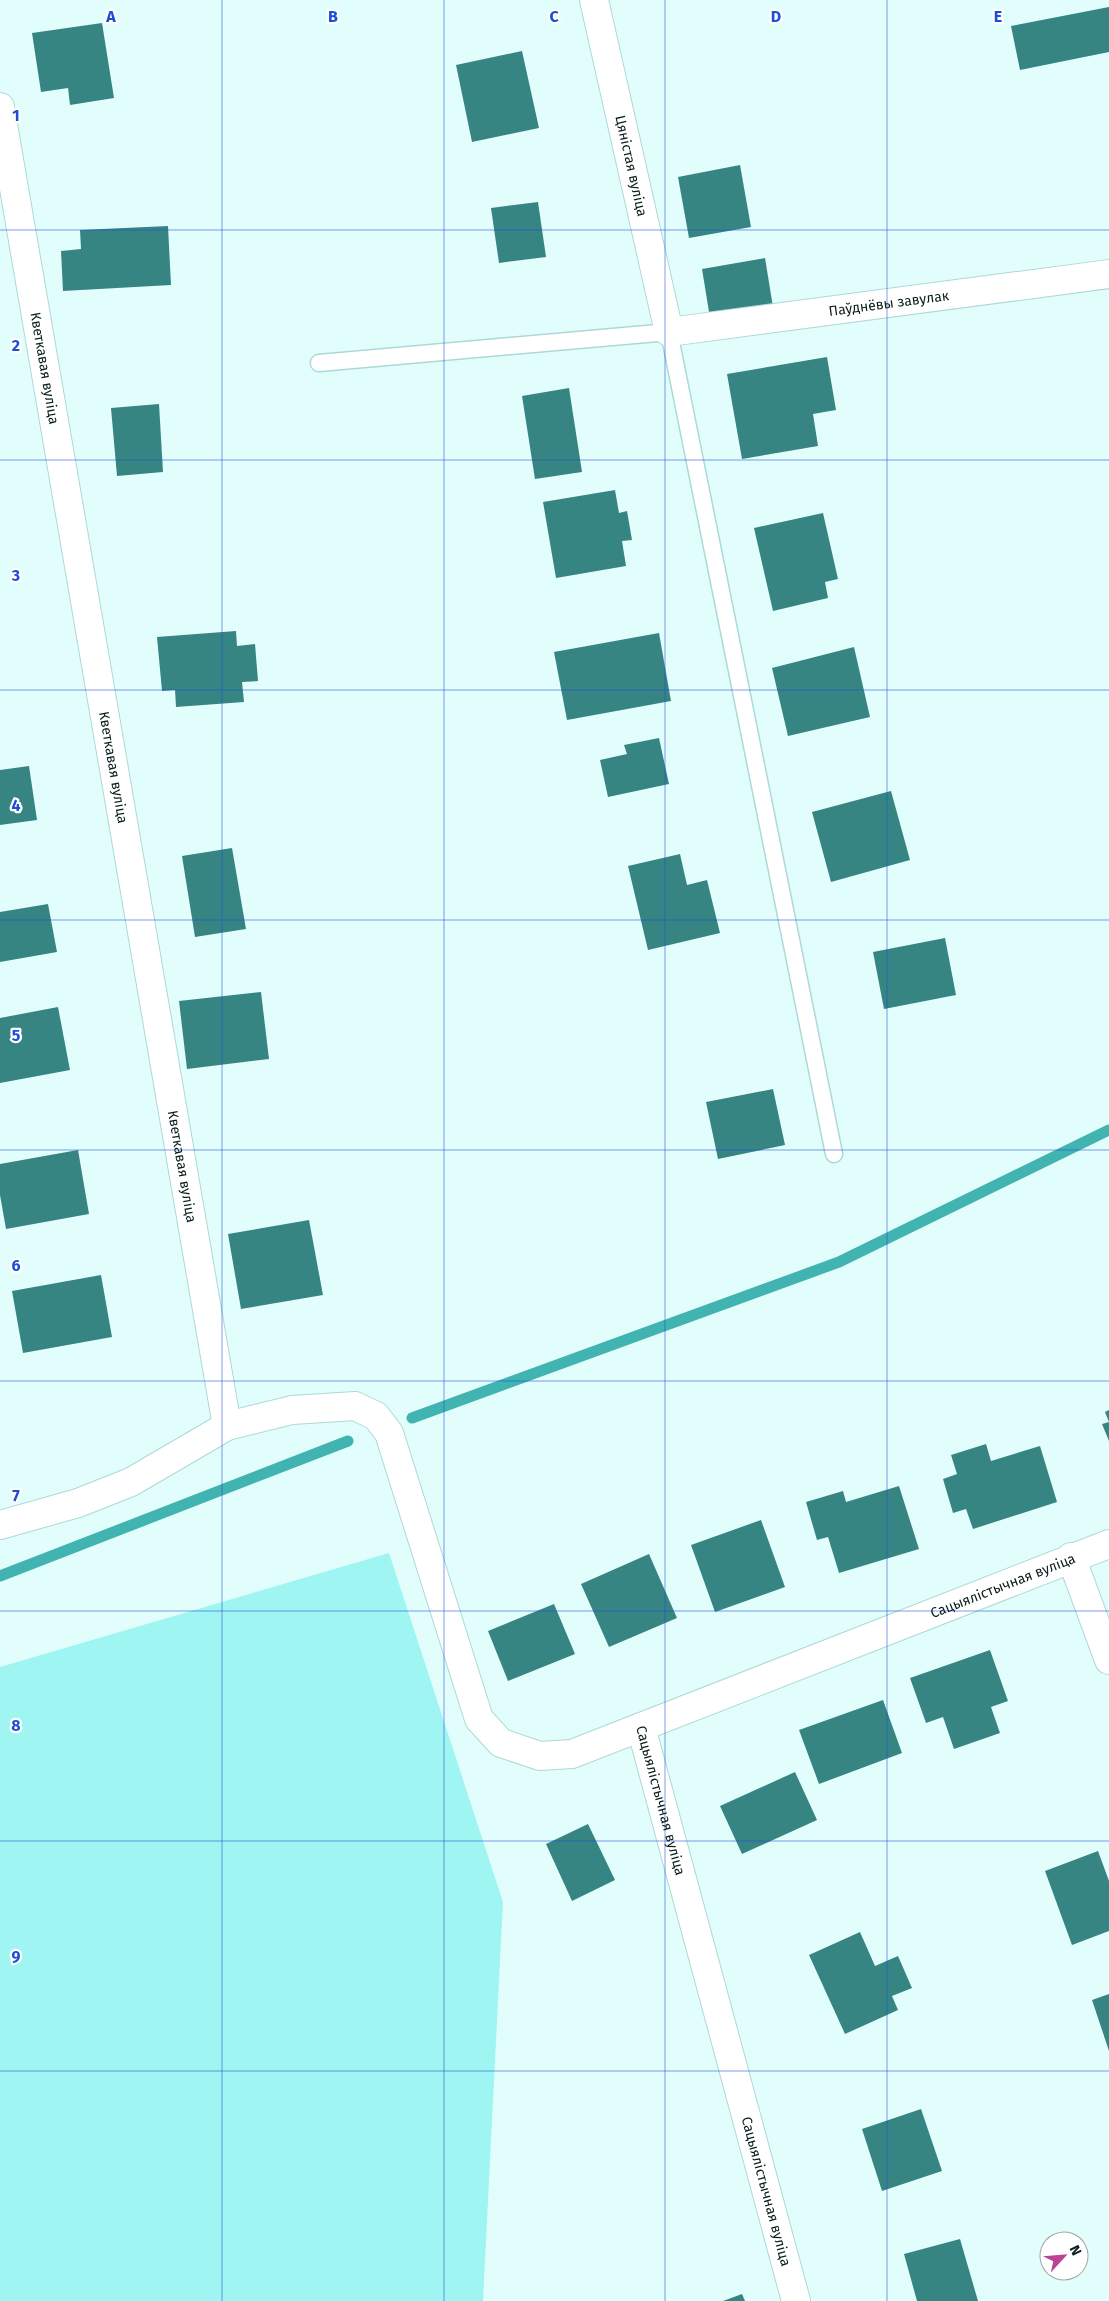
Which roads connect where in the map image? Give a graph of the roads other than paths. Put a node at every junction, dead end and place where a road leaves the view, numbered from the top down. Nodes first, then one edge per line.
1 (594, 0) edge
2 (0, 108) edge
3 (1109, 274) edge
4 (669, 332) junction
5 (320, 363) dead end
6 (834, 1154) dead end
7 (227, 1426) junction
8 (0, 1525) edge
9 (1109, 1544) edge
10 (1071, 1557) junction
11 (1109, 1660) edge
12 (641, 1726) junction
13 (796, 2301) edge

1 - 4 street, Цяністая вуліца
2 - 7 street, Кветкавая вуліца
3 - 4 street, Паўднёвы завулак
4 - 5 lane
4 - 6 lane
7 - 8 street
7 - 12 street
9 - 10 street, Сацыялістычная вуліца
10 - 11 street
10 - 12 street, Сацыялістычная вуліца
12 - 13 street, Сацыялістычная вуліца

